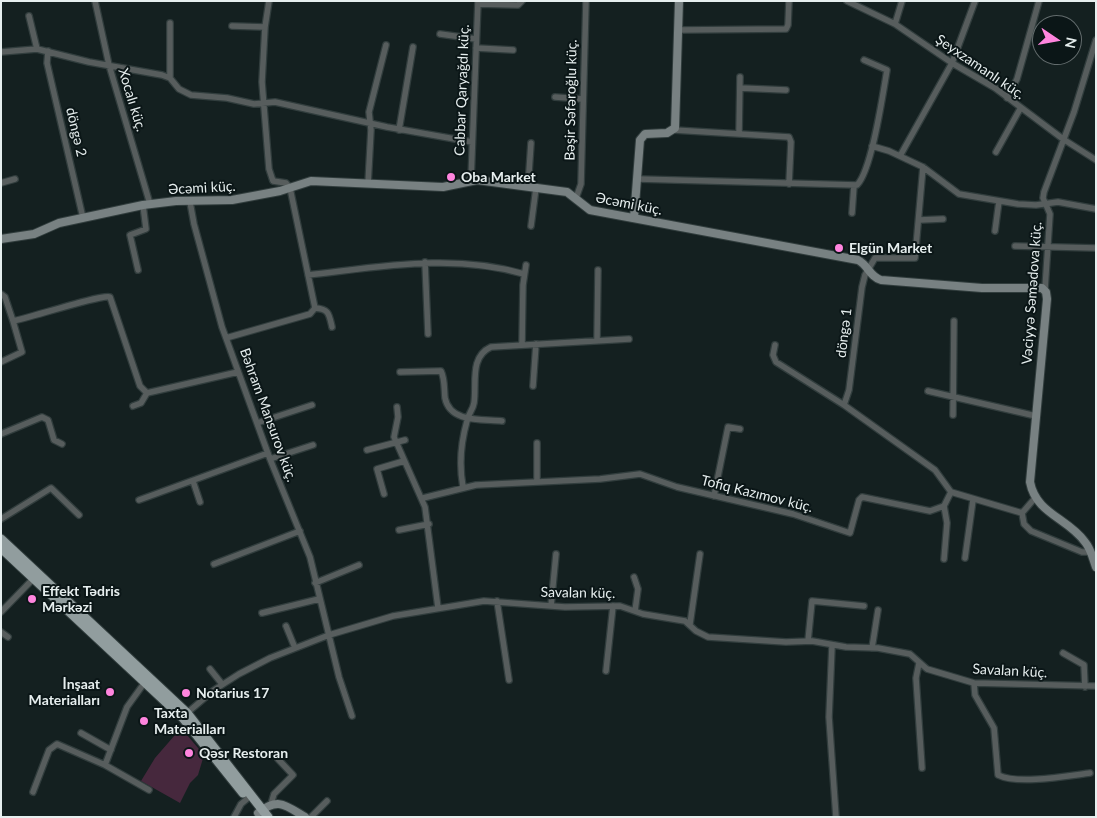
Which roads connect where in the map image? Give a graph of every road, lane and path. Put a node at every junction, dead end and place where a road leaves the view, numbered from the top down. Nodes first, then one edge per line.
1 (95, 1) edge
2 (269, 1) edge
3 (522, 1) edge
4 (586, 1) edge
5 (679, 1) edge
6 (789, 1) edge
7 (847, 1) edge
8 (902, 1) edge
9 (975, 1) edge
10 (1039, 1) edge
11 (478, 2) edge
12 (30, 16) dead end
13 (170, 23) dead end
14 (894, 24) junction
15 (232, 26) dead end
16 (265, 27) junction
17 (678, 30) junction
18 (440, 34) dead end
19 (476, 39) junction
20 (1096, 40) edge
21 (386, 45) dead end
22 (413, 47) dead end
23 (476, 48) junction
24 (37, 49) junction
25 (513, 50) dead end
26 (48, 51) junction
27 (1, 52) edge
28 (864, 60) dead end
29 (952, 63) junction
30 (109, 66) junction
31 (740, 77) dead end
32 (170, 78) junction
33 (740, 88) junction
34 (786, 90) dead end
35 (556, 97) dead end
36 (1007, 98) junction
37 (582, 99) junction
38 (265, 103) junction
39 (1020, 109) junction
40 (371, 124) junction
41 (399, 130) junction
42 (674, 130) junction
43 (739, 134) junction
44 (1062, 139) junction
45 (472, 142) junction
46 (531, 143) dead end
47 (872, 146) junction
48 (996, 152) dead end
49 (900, 156) junction
50 (1096, 160) edge
51 (923, 167) junction
52 (15, 179) dead end
53 (638, 179) junction
54 (472, 180) junction
55 (1, 182) edge
56 (368, 184) junction
57 (789, 184) junction
58 (854, 185) junction
59 (532, 187) junction
60 (290, 188) junction
61 (576, 198) junction
62 (999, 201) junction
63 (190, 202) junction
64 (1045, 203) junction
65 (147, 205) junction
66 (1096, 209) edge
67 (852, 213) dead end
68 (83, 218) junction
69 (634, 218) junction
70 (918, 220) junction
71 (943, 220) dead end
72 (531, 226) dead end
73 (995, 230) dead end
74 (1, 239) edge
75 (1015, 246) dead end
76 (1048, 248) junction
77 (1096, 248) edge
78 (425, 262) junction
79 (526, 265) dead end
80 (868, 269) junction
81 (138, 270) dead end
82 (598, 270) dead end
83 (524, 274) junction
84 (308, 275) junction
85 (1045, 289) junction
86 (1, 294) edge
87 (315, 308) junction
88 (13, 321) junction
89 (954, 321) dead end
90 (332, 327) dead end
91 (428, 334) dead end
92 (226, 338) junction
93 (629, 339) dead end
94 (597, 341) junction
95 (536, 344) junction
96 (522, 345) junction
97 (775, 345) dead end
98 (1, 362) edge
99 (238, 372) junction
100 (400, 372) dead end
101 (533, 386) dead end
102 (928, 392) dead end
103 (147, 393) junction
104 (954, 398) junction
105 (312, 405) dead end
106 (844, 405) junction
107 (133, 406) dead end
108 (397, 407) dead end
109 (953, 415) dead end
110 (1036, 416) junction
111 (468, 418) junction
112 (502, 421) dead end
113 (257, 424) junction
114 (740, 429) dead end
115 (1, 434) edge
116 (405, 440) dead end
117 (396, 443) junction
118 (537, 443) dead end
119 (62, 444) dead end
120 (313, 445) dead end
121 (367, 450) dead end
122 (269, 456) junction
123 (404, 461) junction
124 (193, 481) junction
125 (537, 481) junction
126 (462, 487) junction
127 (951, 492) junction
128 (384, 494) dead end
129 (714, 496) junction
130 (423, 498) junction
131 (1035, 498) junction
132 (139, 500) dead end
133 (974, 500) junction
134 (200, 502) dead end
135 (944, 506) junction
136 (1022, 513) junction
137 (79, 515) dead end
138 (1, 519) edge
139 (429, 524) junction
140 (399, 530) dead end
141 (300, 531) junction
142 (1, 539) edge
143 (2, 551) edge
144 (1091, 552) junction
145 (556, 554) dead end
146 (700, 554) dead end
147 (965, 558) dead end
148 (944, 559) dead end
149 (214, 564) dead end
150 (359, 565) dead end
151 (1096, 567) edge
152 (634, 577) dead end
153 (34, 578) junction
154 (315, 584) junction
155 (319, 599) junction
156 (497, 601) junction
157 (551, 606) junction
158 (613, 606) junction
159 (864, 606) dead end
160 (438, 608) junction
161 (878, 610) dead end
162 (635, 611) junction
163 (1, 612) edge
164 (262, 613) dead end
165 (690, 624) junction
166 (286, 626) dead end
167 (1, 632) edge
168 (329, 635) junction
169 (8, 637) dead end
170 (808, 641) junction
171 (832, 646) junction
172 (295, 648) junction
173 (872, 648) junction
174 (1063, 653) dead end
175 (919, 663) junction
176 (210, 669) dead end
177 (606, 671) dead end
178 (509, 680) dead end
179 (145, 682) junction
180 (974, 683) junction
181 (222, 684) junction
182 (1096, 686) edge
183 (1085, 687) junction
184 (187, 713) junction
185 (352, 716) dead end
186 (81, 734) dead end
187 (111, 750) junction
188 (278, 759) dead end
189 (104, 765) junction
190 (922, 768) dead end
191 (1090, 773) dead end
192 (149, 790) dead end
193 (33, 792) dead end
194 (247, 799) junction
195 (327, 800) dead end
196 (271, 804) junction
197 (262, 814) edge
198 (234, 817) edge
199 (305, 817) edge
200 (311, 817) edge
201 (836, 817) edge

1 - 30 street, Xocalı küç.
2 - 16 street
3 - 11 street
4 - 37 street, Bəşir Səfəroğlu küç.
5 - 17 street
6 - 17 street
7 - 14 street, Şeyxzamanlı küç.
8 - 14 street
9 - 29 street
10 - 36 street
11 - 19 street, Cabbar Qaryağdı küç.
12 - 24 street
13 - 32 street
14 - 29 street, Şeyxzamanlı küç.
15 - 16 street
16 - 38 street
17 - 42 street
18 - 19 street
19 - 23 street, Cabbar Qaryağdı küç.
20 - 44 street, Vəciyyə Səmədova küç.
21 - 40 street
22 - 41 street
23 - 25 street
23 - 45 street, Cabbar Qaryağdı küç.
24 - 26 street
24 - 27 street
26 - 30 street
26 - 68 street, döngə 2
28 - 47 street
29 - 36 street, Şeyxzamanlı küç.
29 - 49 street
30 - 32 street
30 - 65 street, Xocalı küç.
31 - 33 street
32 - 38 street
33 - 34 street
33 - 43 street
35 - 37 street
36 - 39 street, Şeyxzamanlı küç.
37 - 61 street, Bəşir Səfəroğlu küç.
38 - 40 street
38 - 60 street
39 - 44 street, Şeyxzamanlı küç.
39 - 48 street
40 - 41 street
40 - 56 street
41 - 45 street
42 - 43 street
42 - 53 street
43 - 57 street
44 - 50 street, Şeyxzamanlı küç.
44 - 64 street, Vəciyyə Səmədova küç.
45 - 54 street, Cabbar Qaryağdı küç.
46 - 59 street
47 - 49 street
47 - 58 street
49 - 51 street
51 - 62 street
51 - 70 street
52 - 55 street
53 - 57 street
53 - 69 street
54 - 56 street, Əcəmi küç.
54 - 59 street, Əcəmi küç.
56 - 60 street, Əcəmi küç.
57 - 58 street
58 - 67 street
59 - 61 street, Əcəmi küç.
59 - 72 street
60 - 63 street, Əcəmi küç.
60 - 84 street
61 - 69 street, Əcəmi küç.
62 - 64 street
62 - 73 street
63 - 65 street, Əcəmi küç.
63 - 92 street, Bəhram Mansurov küç.
64 - 66 street
64 - 76 street, Vəciyyə Səmədova küç.
65 - 68 street, Əcəmi küç.
65 - 81 street, Xocalı küç.
68 - 74 street, Əcəmi küç.
69 - 80 street, Əcəmi küç.
70 - 71 street
70 - 80 street
75 - 76 street
76 - 77 street
76 - 85 street, Vəciyyə Səmədova küç.
78 - 83 street
78 - 84 street
78 - 91 street
79 - 83 street
80 - 85 street, Əcəmi küç.
80 - 106 street, döngə 1
82 - 94 street
83 - 96 street
84 - 87 street
85 - 110 street, Vəciyyə Səmədova küç.
86 - 88 street
87 - 90 street
87 - 92 street
88 - 98 street
88 - 103 street
89 - 104 street
92 - 99 street, Bəhram Mansurov küç.
93 - 94 street
94 - 95 street
95 - 96 street
95 - 101 street
96 - 111 street
97 - 106 street
99 - 103 street
99 - 113 street, Bəhram Mansurov küç.
100 - 111 street
102 - 104 street
103 - 107 street
104 - 109 street
104 - 110 street
105 - 113 street
106 - 127 street
108 - 117 street
110 - 131 street, Vəciyyə Səmədova küç.
111 - 112 street
111 - 126 street
113 - 122 street, Bəhram Mansurov küç.
114 - 129 street
115 - 119 street
116 - 117 street
117 - 121 street
117 - 123 street
118 - 125 street
120 - 122 street
122 - 124 street
122 - 141 street, Bəhram Mansurov küç.
123 - 128 street
123 - 130 street
124 - 132 street
124 - 134 street
125 - 126 street, Tofiq Kazımov küç.
125 - 129 street, Tofiq Kazımov küç.
126 - 130 street, Tofiq Kazımov küç.
127 - 133 street
127 - 135 street
129 - 135 street, Tofiq Kazımov küç.
130 - 139 street
131 - 136 street
131 - 144 street
133 - 136 street
133 - 147 street
135 - 148 street
136 - 144 street
137 - 138 street
139 - 140 street
139 - 160 street
141 - 149 street
141 - 154 street, Bəhram Mansurov küç.
142 - 184 main road
143 - 153 main road
144 - 151 street
145 - 157 street
146 - 165 street
150 - 154 street
152 - 162 street
153 - 163 street
153 - 179 main road
154 - 155 street, Bəhram Mansurov küç.
155 - 164 street
155 - 168 street, Bəhram Mansurov küç.
156 - 157 street, Savalan küç.
156 - 160 street, Savalan küç.
156 - 178 street
157 - 158 street, Savalan küç.
158 - 162 street, Savalan küç.
158 - 177 street
159 - 170 street
160 - 168 street, Savalan küç.
161 - 173 street
162 - 165 street, Savalan küç.
165 - 170 street, Savalan küç.
166 - 172 street
167 - 169 street
168 - 172 street, Savalan küç.
168 - 185 street, Bəhram Mansurov küç.
170 - 171 street, Savalan küç.
171 - 173 street, Savalan küç.
171 - 201 street
172 - 181 street, Savalan küç.
173 - 175 street, Savalan küç.
174 - 183 street
175 - 180 street, Savalan küç.
175 - 190 street
176 - 181 street
179 - 187 street
179 - 194 main road
180 - 183 street, Savalan küç.
180 - 191 street
181 - 184 street, Savalan küç.
182 - 183 street, Savalan küç.
184 - 197 main road
186 - 187 street
187 - 189 street
188 - 196 street
189 - 192 street
189 - 193 street
194 - 197 main road
194 - 198 street
195 - 200 street
196 - 197 street
196 - 199 street

